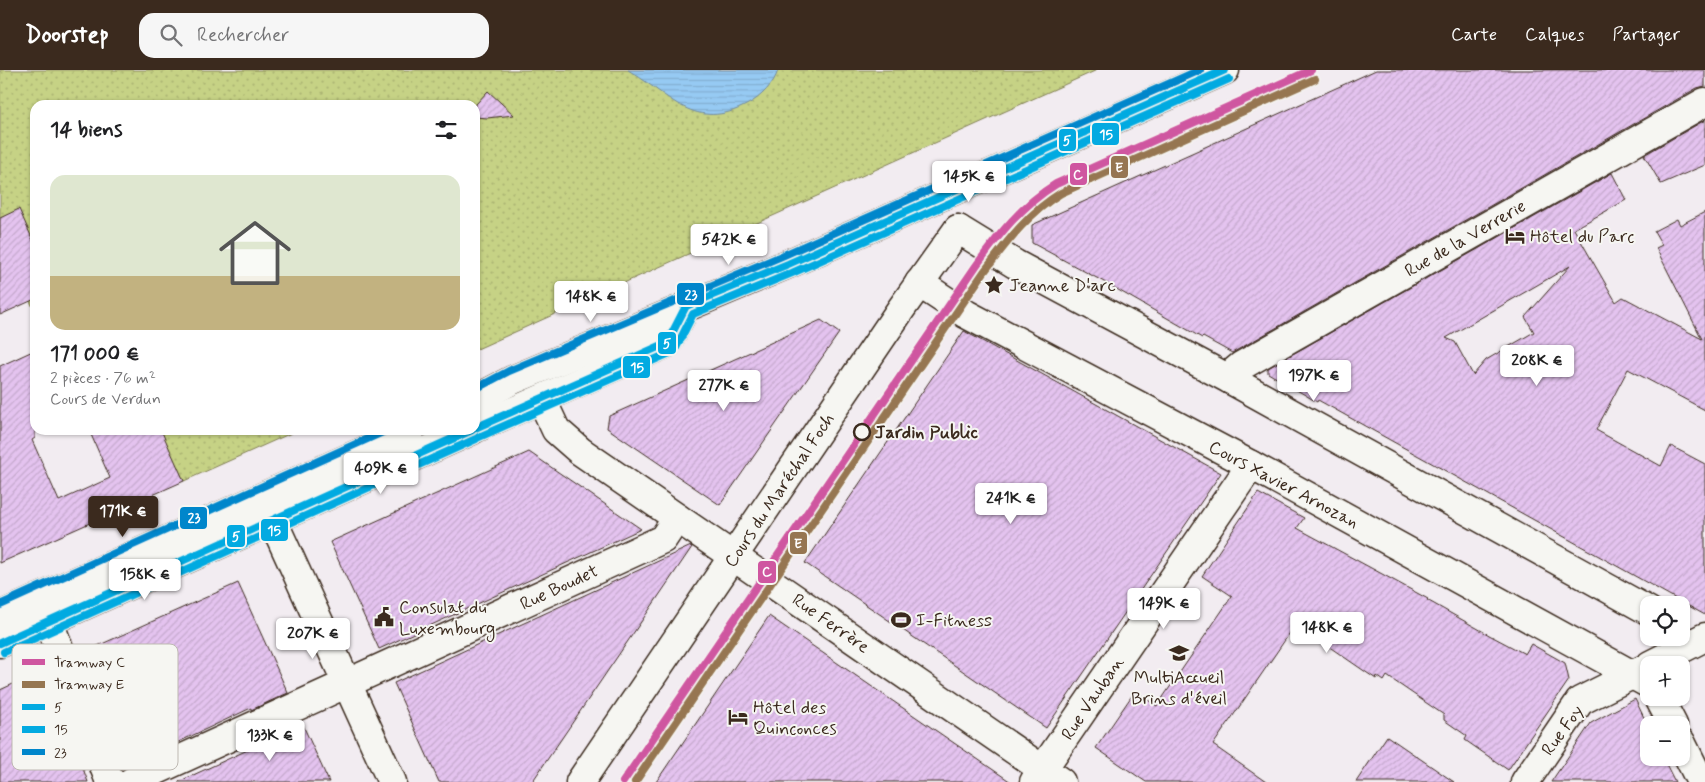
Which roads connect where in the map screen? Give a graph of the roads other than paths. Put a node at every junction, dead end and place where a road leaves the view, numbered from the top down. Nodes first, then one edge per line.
1 (1225, 70) edge
2 (1705, 102) edge
3 (942, 196) junction
4 (958, 229) junction
5 (920, 284) junction
6 (686, 306) junction
7 (611, 338) junction
8 (1230, 380) junction
9 (480, 397) edge
10 (542, 400) junction
11 (480, 426) edge
12 (402, 435) edge
13 (458, 435) edge
14 (1251, 465) junction
15 (267, 509) junction
16 (677, 518) junction
17 (733, 557) junction
18 (1640, 606) edge
19 (0, 616) edge
20 (49, 622) junction
21 (1698, 636) edge
22 (0, 643) edge
23 (57, 644) edge
24 (1669, 656) edge
25 (1640, 669) edge
26 (1640, 674) edge
27 (347, 683) junction
28 (178, 760) edge
29 (1690, 760) edge
30 (105, 770) edge
31 (157, 770) edge
32 (1046, 778) edge
33 (110, 782) edge
34 (131, 782) edge
35 (392, 782) edge
36 (580, 782) edge
37 (1525, 782) edge
38 (1701, 782) edge

1 - 3 street
2 - 8 street, Rue de la Verrerie
3 - 4 street
3 - 6 street
4 - 5 street, Cours du Maréchal Foch
4 - 8 street
5 - 14 street, Cours Xavier Arnozan
5 - 17 street, Cours du Maréchal Foch
6 - 7 street
6 - 10 street
7 - 9 street
7 - 10 street
8 - 18 street
10 - 11 street
10 - 16 street, Rue Ferrère
12 - 15 street
13 - 15 street
14 - 25 street, Cours Xavier Arnozan
14 - 32 street, Rue Vauban
15 - 19 street
15 - 20 street
15 - 27 street
16 - 17 street, Rue Ferrère
16 - 27 street, Rue Boudet
17 - 32 street, Rue Ferrère
17 - 36 street, Cours du Maréchal Foch
20 - 22 street
20 - 23 street
21 - 24 street, Rue Foy
26 - 37 street, Rue Foy
27 - 28 street, Rue Boudet
27 - 35 street
29 - 38 street
30 - 33 street
31 - 34 street, Rue Boudet

